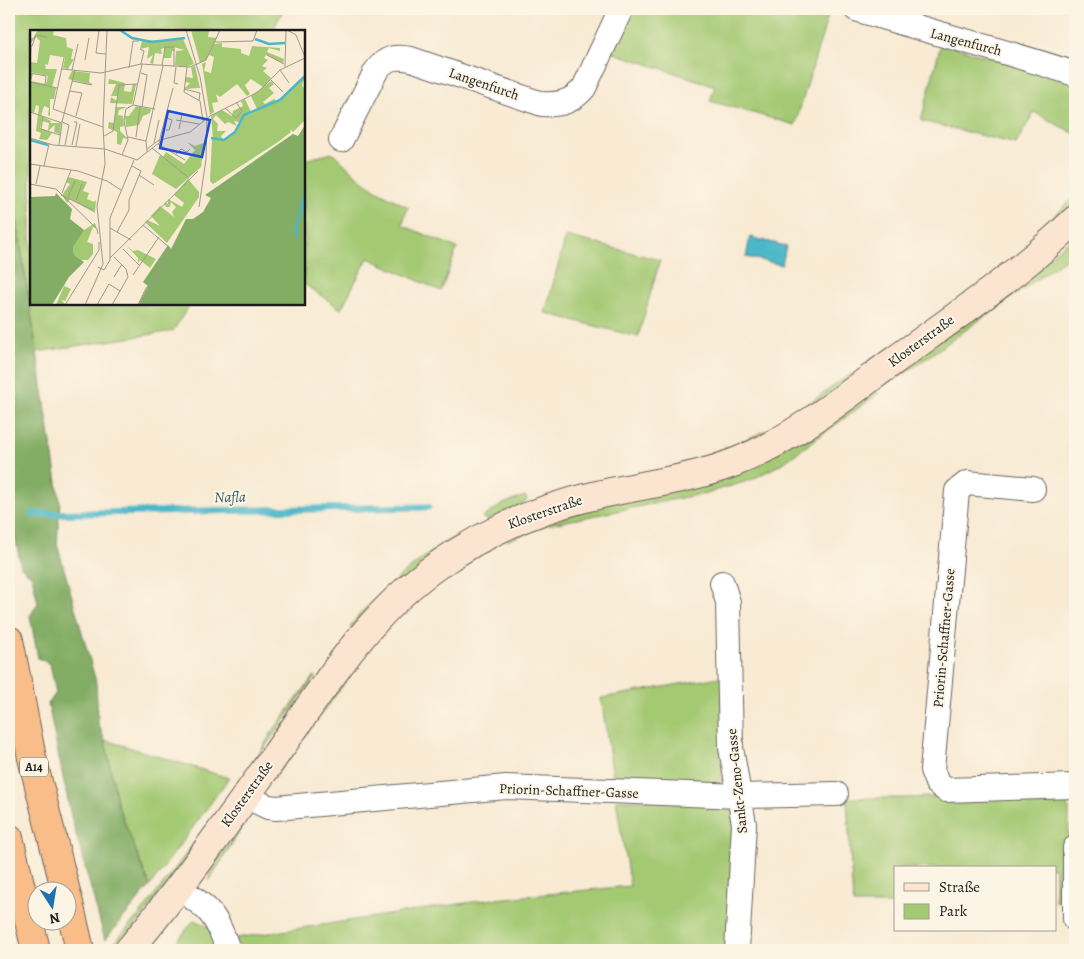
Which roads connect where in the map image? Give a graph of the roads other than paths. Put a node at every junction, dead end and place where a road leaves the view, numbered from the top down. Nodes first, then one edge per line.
1 (621, 9) edge
2 (856, 9) edge
3 (1075, 74) edge
4 (341, 140) dead end
5 (1075, 220) edge
6 (1033, 489) dead end
7 (722, 583) dead end
8 (9, 640) edge
9 (1075, 786) edge
10 (836, 794) dead end
11 (245, 796) junction
12 (740, 796) junction
13 (9, 838) edge
14 (1075, 848) edge
15 (63, 882) edge
16 (179, 888) junction
17 (1075, 920) edge
18 (76, 932) edge
19 (36, 950) edge
20 (80, 950) edge
21 (129, 950) edge
22 (228, 950) edge
23 (737, 950) edge

1 - 4 street, Langenfurch
2 - 3 street, Langenfurch
5 - 11 main road, Klosterstraße
6 - 9 street, Priorin-Schaffner-Gasse
7 - 12 street, Sankt-Zeno-Gasse
8 - 15 highway, A14
10 - 12 street, Priorin-Schaffner-Gasse
11 - 12 street, Priorin-Schaffner-Gasse
11 - 16 main road, Klosterstraße
12 - 23 street, Sankt-Zeno-Gasse
13 - 19 highway
14 - 17 street
16 - 21 main road, Klosterstraße
16 - 22 street
18 - 20 highway

